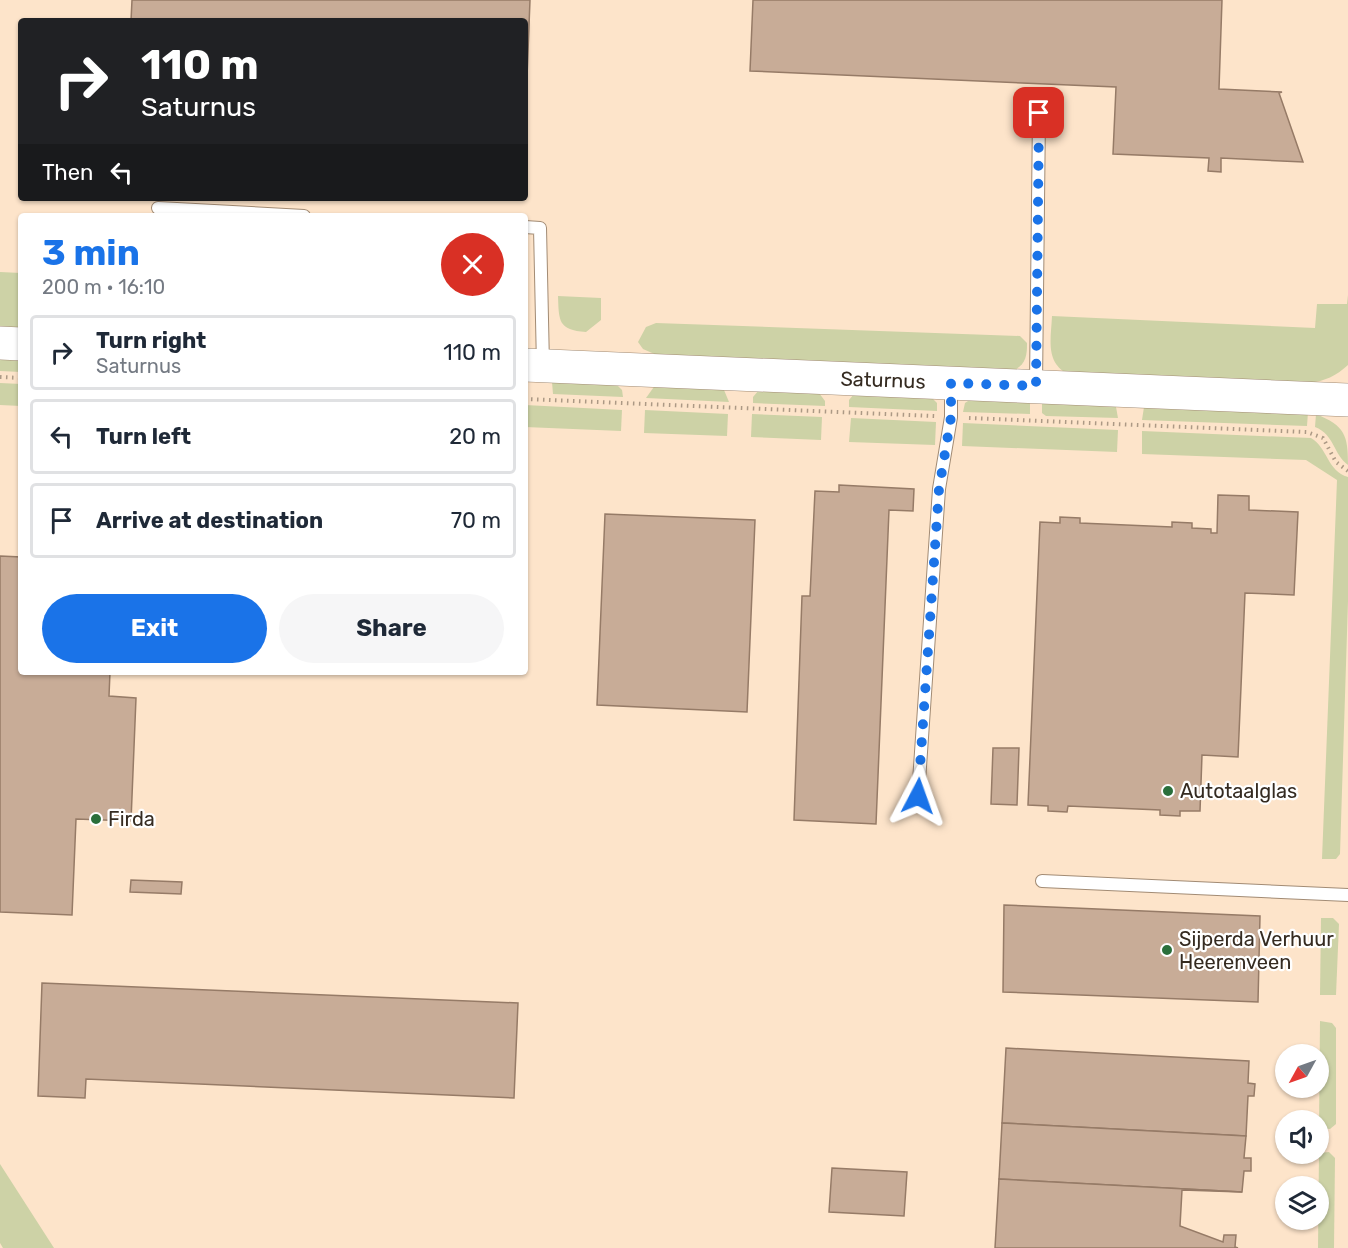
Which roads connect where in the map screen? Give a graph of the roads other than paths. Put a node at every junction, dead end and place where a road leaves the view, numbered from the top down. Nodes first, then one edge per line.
1 (1039, 113) dead end
2 (158, 208) dead end
3 (249, 213) edge
4 (528, 227) edge
5 (0, 343) edge
6 (18, 344) edge
7 (534, 365) edge
8 (951, 383) junction
9 (1036, 386) junction
10 (1348, 400) edge
11 (918, 796) dead end
12 (1042, 881) dead end
13 (1348, 895) edge

1 - 9 lane
2 - 3 lane
4 - 7 lane
5 - 6 main road
7 - 8 main road, Saturnus
8 - 9 main road, Saturnus
8 - 11 lane
9 - 10 main road, Saturnus
12 - 13 lane

